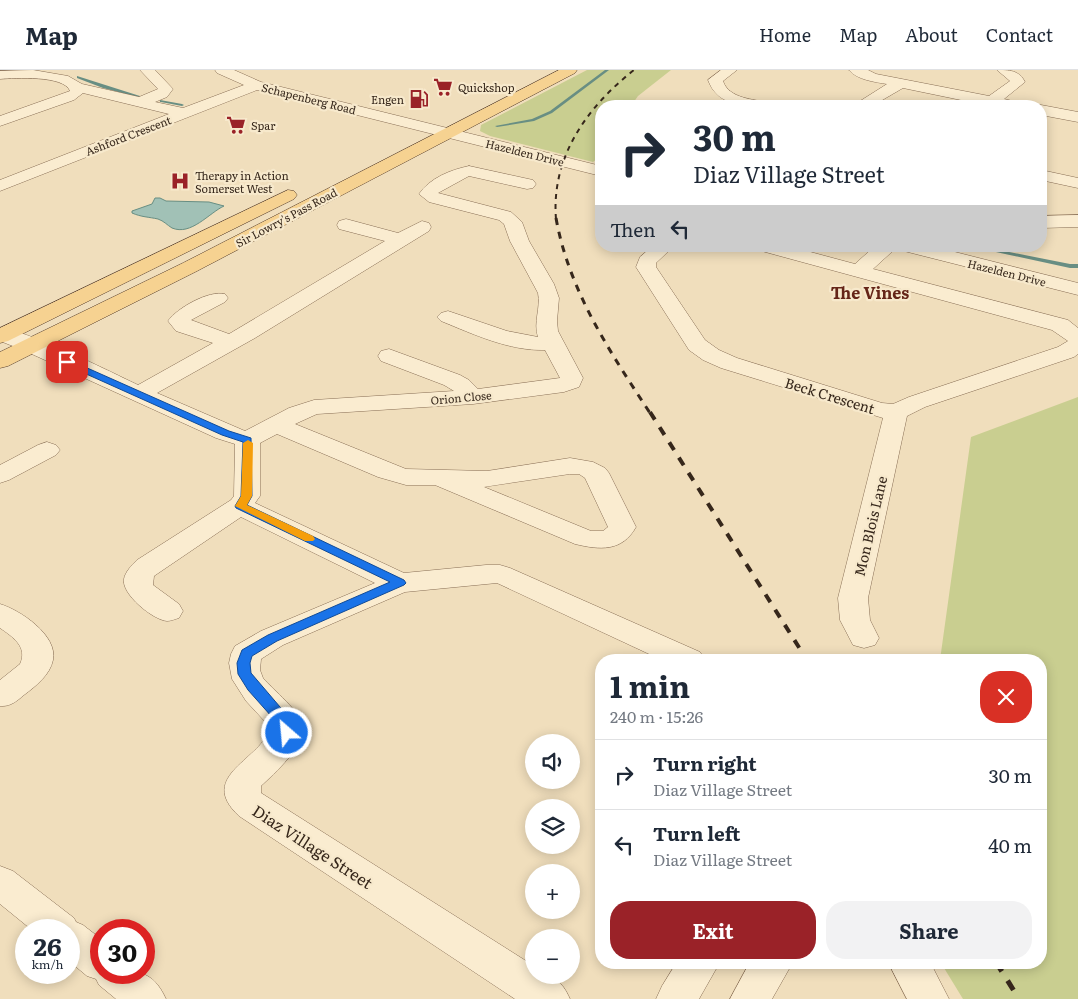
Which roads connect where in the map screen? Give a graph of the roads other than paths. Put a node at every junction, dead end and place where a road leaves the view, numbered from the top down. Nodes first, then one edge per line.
1 (147, 70) edge
2 (222, 70) edge
3 (542, 70) edge
4 (570, 70) edge
5 (730, 70) edge
6 (856, 70) edge
7 (1004, 70) edge
8 (41, 73) edge
9 (0, 76) edge
10 (900, 83) junction
11 (256, 85) junction
12 (77, 87) junction
13 (741, 100) edge
14 (872, 100) edge
15 (982, 100) edge
16 (995, 100) edge
17 (140, 102) junction
18 (459, 111) dead end
19 (1047, 111) edge
20 (184, 113) junction
21 (1078, 117) edge
22 (0, 121) edge
23 (445, 126) junction
24 (427, 127) junction
25 (399, 141) dead end
26 (595, 169) edge
27 (329, 175) dead end
28 (1047, 176) edge
29 (1078, 183) edge
30 (527, 184) dead end
31 (0, 186) edge
32 (1078, 221) edge
33 (1047, 222) edge
34 (346, 225) dead end
35 (422, 228) dead end
36 (401, 240) junction
37 (657, 252) edge
38 (788, 252) edge
39 (865, 252) edge
40 (880, 252) edge
41 (931, 252) edge
42 (852, 269) junction
43 (1078, 289) edge
44 (218, 298) dead end
45 (448, 317) dead end
46 (1, 336) edge
47 (1078, 338) edge
48 (231, 342) junction
49 (553, 343) junction
50 (1078, 343) edge
51 (31, 345) junction
52 (389, 356) dead end
53 (0, 361) edge
54 (139, 394) junction
55 (473, 397) junction
56 (896, 412) junction
57 (276, 425) junction
58 (248, 440) junction
59 (47, 450) dead end
60 (0, 475) edge
61 (442, 479) junction
62 (240, 506) junction
63 (400, 583) junction
64 (168, 611) dead end
65 (0, 614) edge
66 (864, 638) dead end
67 (676, 654) edge
68 (3, 695) dead end
69 (0, 882) edge
70 (46, 919) edge
71 (80, 946) edge
72 (90, 954) edge
73 (695, 969) edge
74 (769, 969) edge
75 (912, 969) edge
76 (128, 984) edge
77 (146, 999) edge
78 (550, 999) edge
79 (676, 999) edge
80 (750, 999) edge
81 (929, 999) edge

1 - 17 street
2 - 11 street, Schapenberg Road
3 - 18 main road
4 - 23 main road, Sir Lowry's Pass Road
5 - 13 street
6 - 10 street
7 - 16 street
8 - 9 street
8 - 12 street
10 - 14 street
10 - 15 street
11 - 20 street, Ashford Crescent
11 - 24 street, Schapenberg Road
12 - 17 street
12 - 22 street
17 - 20 street
19 - 21 street
20 - 31 street, Ashford Crescent
23 - 24 street, Schapenberg Road
23 - 26 street, Hazelden Drive
23 - 51 main road, Sir Lowry's Pass Road
24 - 25 main road
27 - 46 main road, Sir Lowry's Pass Road
28 - 29 street
30 - 49 street, Orion Close
32 - 33 street
34 - 36 street
35 - 36 street
36 - 48 street
37 - 56 street, Beck Crescent
38 - 42 street
39 - 42 street
40 - 42 street
41 - 43 street, Hazelden Drive
42 - 47 street
44 - 48 street
45 - 49 street
46 - 51 street
48 - 54 street
49 - 55 street, Orion Close
50 - 56 street
51 - 53 main road, Sir Lowry's Pass Road
51 - 54 street
52 - 55 street
54 - 58 street
55 - 57 street, Orion Close
56 - 66 street, Mon Blois Lane
57 - 58 street, Orion Close
57 - 61 street
58 - 62 street
59 - 60 street
61 - 61 street
62 - 63 street
62 - 64 street
63 - 67 street, Diaz Village Street
63 - 78 street, Diaz Village Street
65 - 68 street
69 - 70 street
71 - 72 street
73 - 79 street
74 - 80 street
75 - 81 street
76 - 77 street

